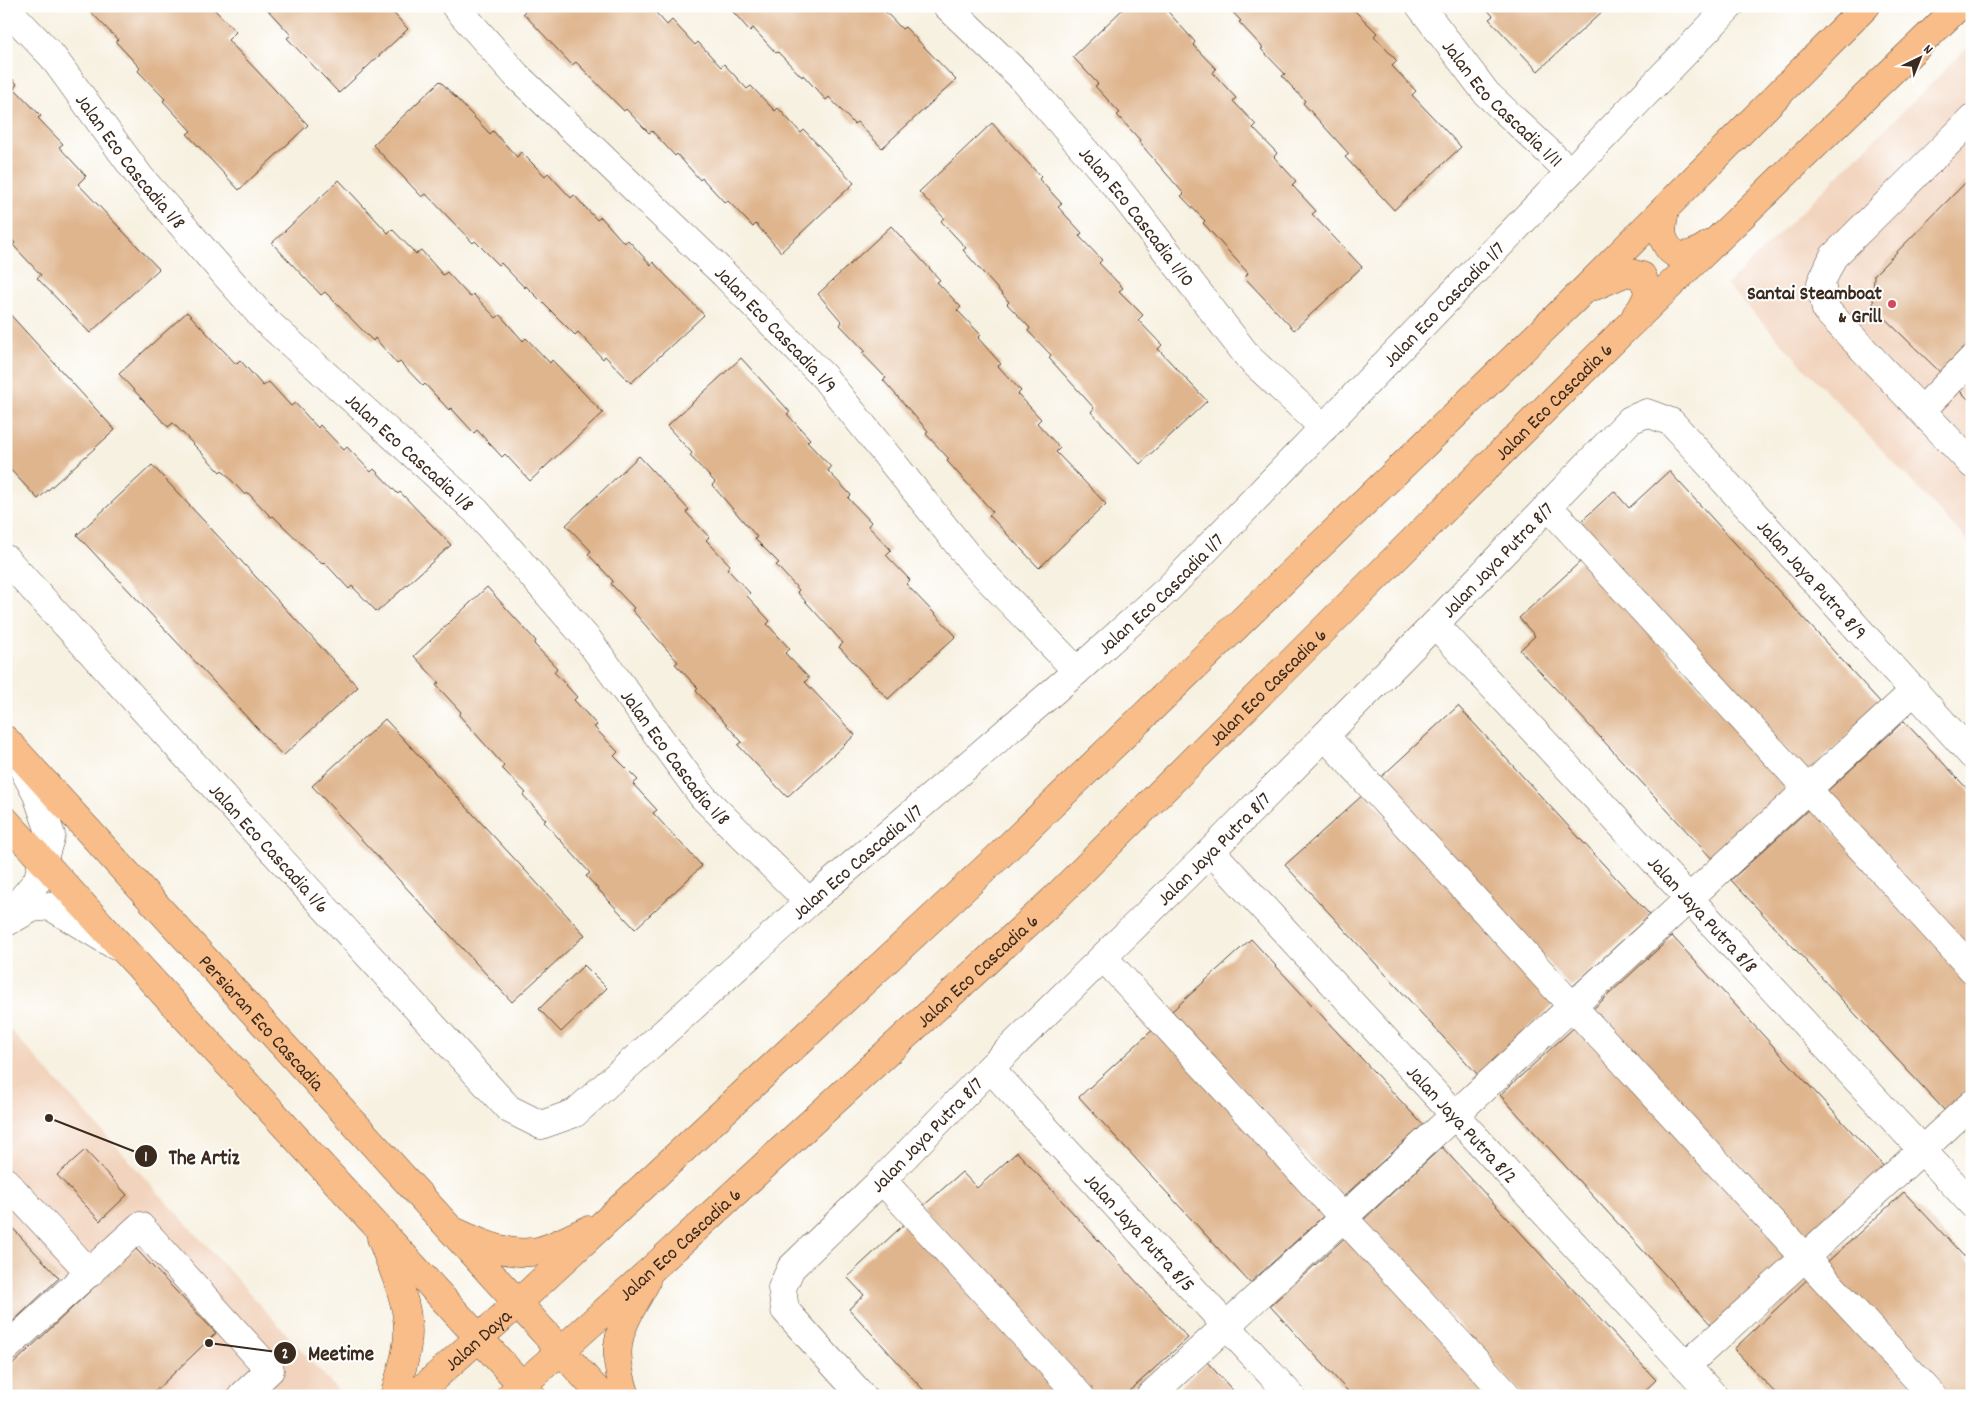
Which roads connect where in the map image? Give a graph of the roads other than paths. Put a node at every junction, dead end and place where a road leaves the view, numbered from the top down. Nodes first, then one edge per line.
1 (455, 6) edge
2 (948, 6) edge
3 (1420, 6) edge
4 (1730, 6) edge
5 (1866, 6) edge
6 (1959, 6) edge
7 (6, 8) edge
8 (1972, 119) edge
9 (1570, 172) junction
10 (1665, 209) junction
11 (1727, 232) junction
12 (1582, 292) junction
13 (1622, 332) junction
14 (1972, 359) edge
15 (1922, 410) junction
16 (1647, 413) joint
17 (1324, 428) junction
18 (1972, 464) edge
19 (1548, 506) junction
20 (6, 559) edge
21 (1436, 624) junction
22 (1077, 671) junction
23 (1915, 690) junction
24 (1325, 736) junction
25 (9, 743) edge
26 (1972, 755) edge
27 (1807, 789) junction
28 (6, 821) edge
29 (1211, 851) junction
30 (44, 861) junction
31 (1689, 899) junction
32 (809, 902) junction
33 (6, 918) edge
34 (6, 923) edge
35 (126, 952) junction
36 (1103, 957) junction
37 (1972, 969) edge
38 (1572, 1006) junction
39 (990, 1068) junction
40 (1972, 1104) edge
41 (1454, 1115) junction
42 (542, 1125) joint
43 (1922, 1150) junction
44 (882, 1180) junction
45 (6, 1182) edge
46 (1972, 1204) edge
47 (1343, 1217) junction
48 (604, 1223) junction
49 (378, 1227) junction
50 (450, 1229) junction
51 (1806, 1258) junction
52 (652, 1269) junction
53 (90, 1273) junction
54 (518, 1304) junction
55 (1226, 1325) junction
56 (479, 1338) junction
57 (6, 1348) edge
58 (561, 1351) junction
59 (1686, 1366) junction
60 (521, 1392) edge
61 (242, 1396) edge
62 (394, 1396) edge
63 (414, 1396) edge
64 (602, 1396) edge
65 (626, 1396) edge
66 (862, 1396) edge
67 (1080, 1396) edge
68 (1150, 1396) edge
69 (1291, 1396) edge
70 (1508, 1396) edge
71 (1714, 1396) edge
72 (1933, 1396) edge

1 - 22 street, Jalan Eco Cascadia 1/9
2 - 17 street, Jalan Eco Cascadia 1/10
3 - 9 street, Jalan Eco Cascadia 1/11
4 - 9 street, Jalan Eco Cascadia 1/7
5 - 10 main road
6 - 11 main road, Jalan Eco Cascadia 6
7 - 32 street, Jalan Eco Cascadia 1/8
8 - 15 street
9 - 17 street, Jalan Eco Cascadia 1/7
10 - 11 main road
10 - 12 main road
11 - 13 main road, Jalan Eco Cascadia 6
12 - 13 main road
12 - 48 main road
13 - 52 main road, Jalan Eco Cascadia 6
14 - 15 street
15 - 18 street
16 - 19 street, Jalan Jaya Putra 8/7
16 - 23 street, Jalan Jaya Putra 8/9
17 - 22 street, Jalan Eco Cascadia 1/7
19 - 21 street, Jalan Jaya Putra 8/7
19 - 27 street
20 - 42 street, Jalan Eco Cascadia 1/6
21 - 24 street, Jalan Jaya Putra 8/7
21 - 31 street, Jalan Jaya Putra 8/8
22 - 32 street, Jalan Eco Cascadia 1/7
23 - 26 street, Jalan Jaya Putra 8/9
23 - 27 street
24 - 29 street, Jalan Jaya Putra 8/7
24 - 38 street
25 - 30 street
25 - 50 main road, Persiaran Eco Cascadia
27 - 31 street
27 - 37 street
28 - 30 main road
29 - 36 street, Jalan Jaya Putra 8/7
29 - 41 street, Jalan Jaya Putra 8/2
30 - 33 street
30 - 35 main road
31 - 38 street
31 - 43 street, Jalan Jaya Putra 8/8
32 - 42 street, Jalan Eco Cascadia 1/7
34 - 35 street
35 - 49 main road
36 - 39 street, Jalan Jaya Putra 8/7
36 - 47 street
38 - 41 street
38 - 51 street
39 - 44 street, Jalan Jaya Putra 8/7
39 - 55 street, Jalan Jaya Putra 8/5
40 - 43 street
41 - 47 street
41 - 59 street, Jalan Jaya Putra 8/2
43 - 46 street, Jalan Jaya Putra 8/8
43 - 51 street
44 - 66 street, Jalan Jaya Putra 8/7
44 - 67 street
45 - 53 street
47 - 55 street
47 - 70 street
48 - 50 main road
48 - 54 main road
49 - 56 main road
49 - 62 main road
50 - 54 main road, Persiaran Eco Cascadia
51 - 59 street
51 - 72 street
52 - 58 main road, Jalan Eco Cascadia 6
52 - 65 main road
53 - 57 street
53 - 61 street
54 - 56 main road, Jalan Daya
54 - 58 main road, Persiaran Eco Cascadia
55 - 68 street
55 - 69 street, Jalan Jaya Putra 8/5
56 - 60 main road
56 - 63 main road, Jalan Daya
58 - 60 main road
58 - 64 main road, Persiaran Eco Cascadia
59 - 71 street, Jalan Jaya Putra 8/2

